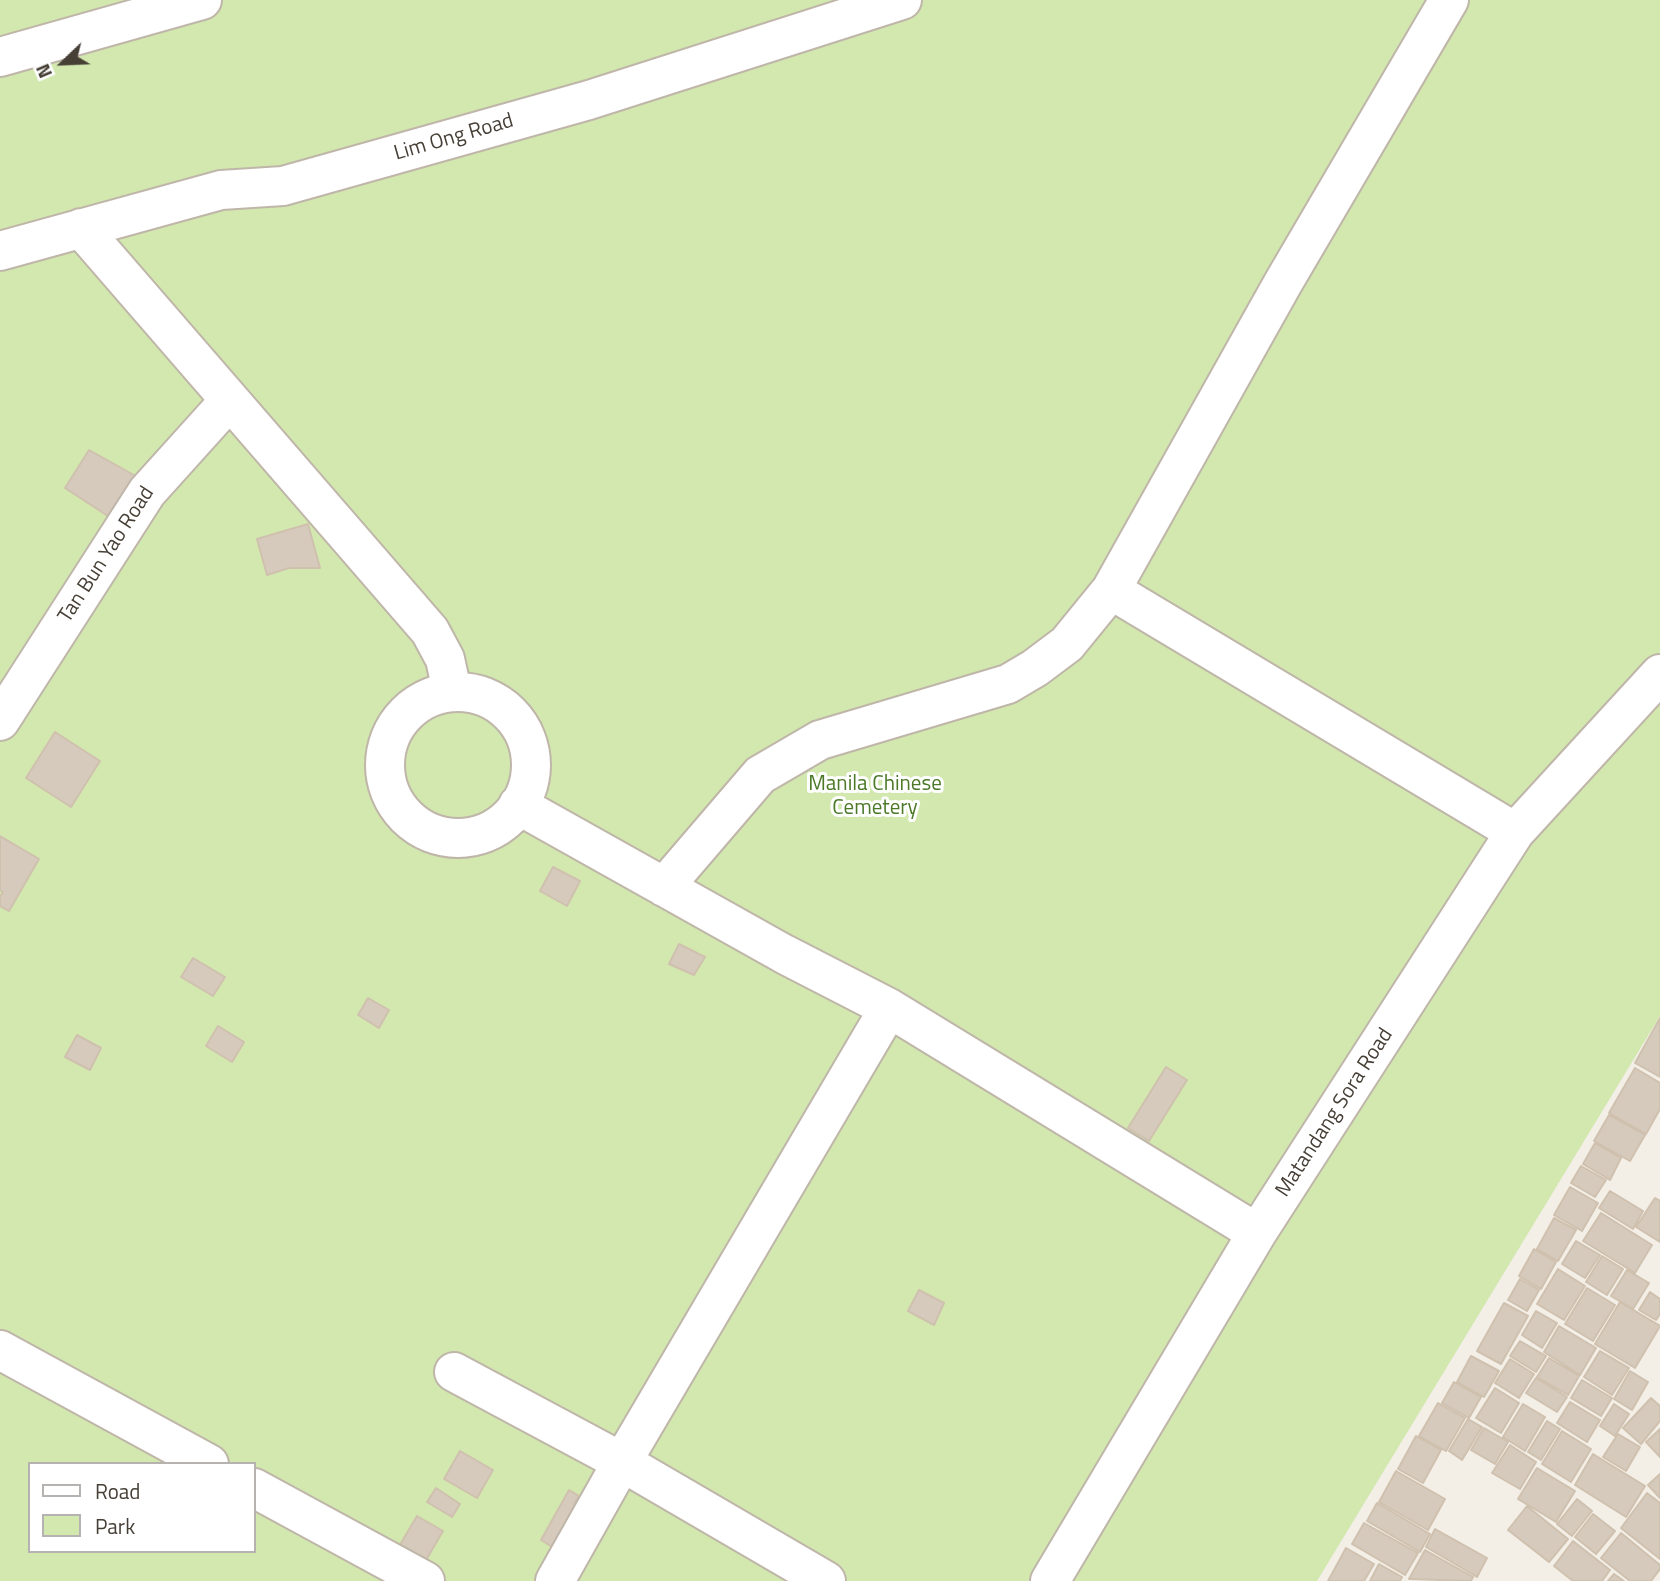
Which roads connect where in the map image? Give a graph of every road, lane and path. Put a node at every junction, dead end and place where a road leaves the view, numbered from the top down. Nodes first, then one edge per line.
1 (202, 0) edge
2 (902, 0) edge
3 (1449, 0) edge
4 (0, 57) edge
5 (81, 228) junction
6 (0, 251) edge
7 (229, 401) junction
8 (1111, 590) junction
9 (1660, 674) edge
10 (452, 691) junction
11 (0, 721) edge
12 (518, 805) junction
13 (1515, 832) junction
14 (664, 887) junction
15 (889, 1007) junction
16 (1258, 1233) junction
17 (0, 1350) edge
18 (454, 1372) dead end
19 (205, 1462) edge
20 (622, 1462) junction
21 (256, 1489) edge
22 (425, 1581) edge
23 (555, 1581) edge
24 (826, 1581) edge
25 (1050, 1581) edge

1 - 4 lane
2 - 5 lane, Lim Ong Road
3 - 8 lane
5 - 6 lane, Lim Ong Road
5 - 7 lane
7 - 10 lane
7 - 11 lane, Tan Bun Yao Road
8 - 13 lane
8 - 14 lane
9 - 13 lane, Matandang Sora Road
10 - 12 lane
10 - 12 lane
12 - 14 lane
13 - 16 lane, Matandang Sora Road
14 - 15 lane
15 - 16 lane
15 - 20 lane
16 - 25 lane, Matandang Sora Road
17 - 19 lane
18 - 20 lane
20 - 23 lane
20 - 24 lane
21 - 22 lane

